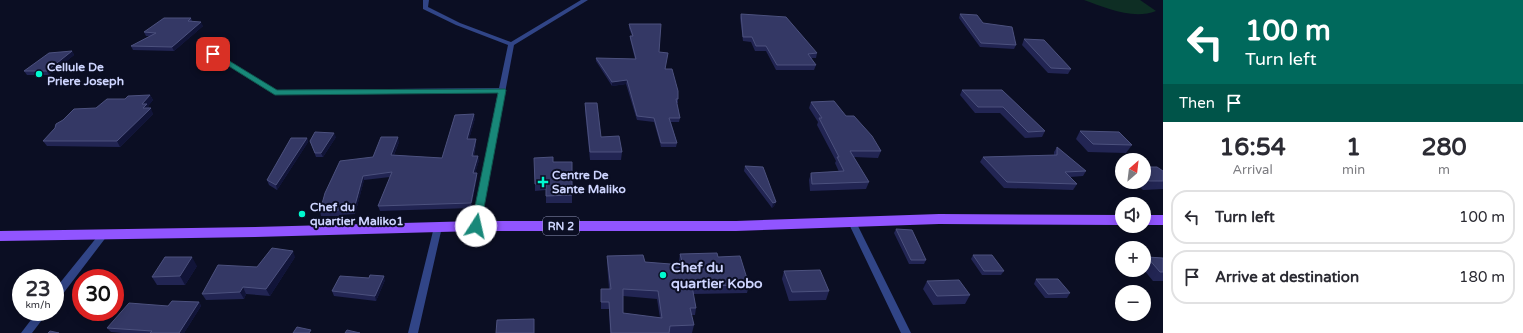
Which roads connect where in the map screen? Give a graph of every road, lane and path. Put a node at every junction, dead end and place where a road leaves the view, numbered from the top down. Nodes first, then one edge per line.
1 (426, 0) edge
2 (585, 0) edge
3 (511, 44) junction
4 (201, 46) dead end
5 (502, 90) junction
6 (1115, 220) edge
7 (1151, 220) edge
8 (1163, 220) edge
9 (852, 222) junction
10 (476, 226) junction
11 (438, 227) junction
12 (104, 234) junction
13 (0, 236) edge
14 (64, 285) edge
15 (36, 321) edge
16 (26, 333) edge
17 (413, 333) edge
18 (906, 333) edge

1 - 3 street
2 - 3 street
3 - 5 street
4 - 5 street
5 - 10 street
6 - 9 main road, RN 2
7 - 8 main road
9 - 10 main road, RN 2
9 - 18 street
10 - 11 main road, RN 2
11 - 12 main road, RN 2
11 - 17 street
12 - 13 main road, RN 2
12 - 14 street
15 - 16 street

